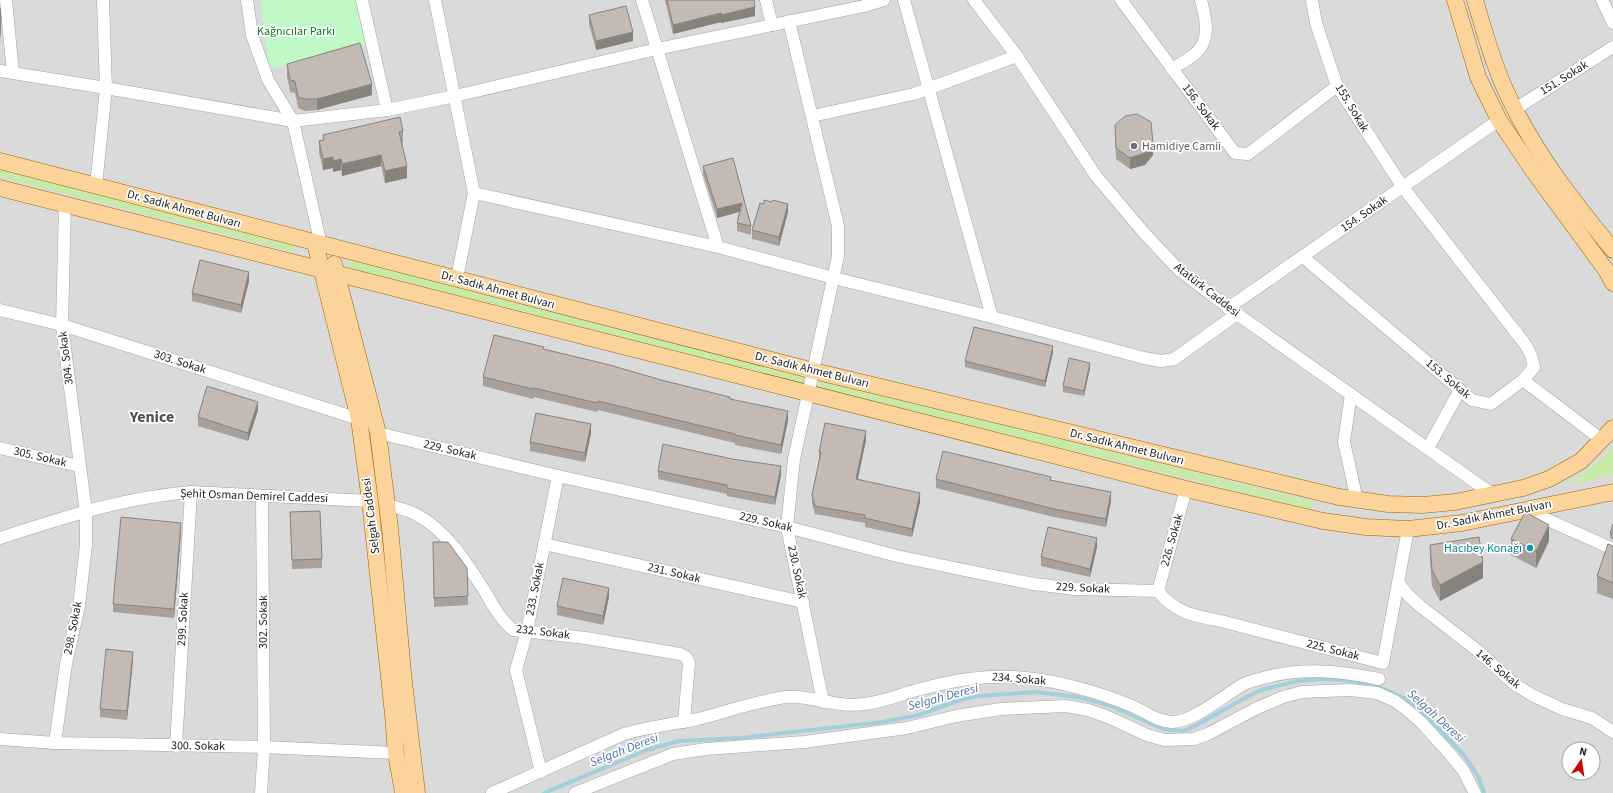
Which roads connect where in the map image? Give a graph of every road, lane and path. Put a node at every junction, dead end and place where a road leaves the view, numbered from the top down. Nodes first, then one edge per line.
1 (6, 0) edge
2 (103, 0) edge
3 (247, 0) edge
4 (362, 0) edge
5 (435, 0) edge
6 (642, 0) edge
7 (766, 0) edge
8 (884, 0) edge
9 (904, 0) edge
10 (974, 0) edge
11 (1121, 0) edge
12 (1201, 0) edge
13 (1312, 0) edge
14 (1455, 0) edge
15 (1475, 0) edge
16 (1602, 0) edge
17 (790, 21) junction
18 (1613, 23) edge
19 (772, 25) junction
20 (1613, 47) edge
21 (657, 49) junction
22 (1018, 56) junction
23 (1172, 69) junction
24 (0, 71) edge
25 (13, 74) junction
26 (1337, 86) junction
27 (106, 88) junction
28 (928, 88) junction
29 (455, 96) junction
30 (1515, 109) junction
31 (387, 110) junction
32 (812, 116) junction
33 (1499, 120) junction
34 (293, 121) junction
35 (0, 161) edge
36 (96, 186) junction
37 (1402, 186) junction
38 (0, 188) edge
39 (474, 193) junction
40 (65, 204) junction
41 (322, 245) junction
42 (718, 247) junction
43 (1613, 250) edge
44 (1303, 257) junction
45 (329, 271) junction
46 (457, 278) junction
47 (834, 278) junction
48 (1613, 283) edge
49 (0, 310) edge
50 (1232, 311) junction
51 (992, 317) junction
52 (62, 325) junction
53 (814, 371) junction
54 (1523, 380) junction
55 (1460, 390) junction
56 (808, 394) junction
57 (1351, 394) junction
58 (359, 419) junction
59 (1613, 428) edge
60 (378, 433) junction
61 (1602, 440) junction
62 (0, 448) edge
63 (1428, 448) junction
64 (79, 466) junction
65 (558, 476) junction
66 (1186, 489) junction
67 (191, 492) junction
68 (1613, 492) edge
69 (1492, 494) junction
70 (262, 496) junction
71 (1357, 500) junction
72 (370, 501) junction
73 (388, 505) junction
74 (1526, 510) junction
75 (86, 512) junction
76 (787, 527) junction
77 (1408, 529) junction
78 (0, 538) edge
79 (544, 544) junction
80 (1613, 549) edge
81 (1398, 583) junction
82 (1158, 591) junction
83 (803, 602) junction
84 (527, 631) junction
85 (1382, 663) junction
86 (1380, 679) junction
87 (1377, 693) junction
88 (824, 702) junction
89 (684, 722) junction
90 (1613, 732) edge
91 (0, 739) edge
92 (55, 743) junction
93 (176, 746) junction
94 (264, 747) junction
95 (396, 753) junction
96 (540, 772) junction
97 (261, 793) edge
98 (403, 793) edge
99 (417, 793) edge
100 (492, 793) edge
101 (575, 793) edge
102 (1475, 793) edge

1 - 25 street
2 - 27 street
3 - 34 street
4 - 31 street
5 - 29 street
6 - 21 street
7 - 19 street
8 - 17 street
9 - 28 street
10 - 22 street, Atatürk Caddesi
11 - 23 street, 156. Sokak
12 - 23 street
13 - 26 street, 155. Sokak
14 - 33 main road
15 - 30 main road
16 - 18 street
17 - 19 street
17 - 32 street, 230. Sokak
19 - 21 street
20 - 30 street, 151. Sokak
21 - 29 street
21 - 42 street
22 - 28 street
22 - 50 street, Atatürk Caddesi
23 - 26 street, 156. Sokak
24 - 25 street
25 - 27 street
26 - 37 street, 155. Sokak
27 - 34 street
27 - 36 street
28 - 32 street
28 - 51 street
29 - 31 street
29 - 39 street
30 - 43 main road
31 - 34 street
32 - 47 street, 230. Sokak
33 - 37 street, 154. Sokak
33 - 48 main road
34 - 41 street
35 - 36 main road, Dr. Sadık Ahmet Bulvarı
36 - 41 main road, Dr. Sadık Ahmet Bulvarı
37 - 44 street, 154. Sokak
37 - 54 street, 153. Sokak
38 - 40 main road, Dr. Sadık Ahmet Bulvarı
39 - 42 street, 154. Sokak
39 - 46 street
40 - 45 main road, Dr. Sadık Ahmet Bulvarı
40 - 52 street, 304. Sokak
41 - 45 main road, Selgah Caddesi
41 - 46 main road, Dr. Sadık Ahmet Bulvarı
42 - 47 street, 154. Sokak
44 - 50 street, 154. Sokak
44 - 55 street, 153. Sokak
45 - 56 main road, Dr. Sadık Ahmet Bulvarı
45 - 58 main road, Selgah Caddesi
45 - 60 main road, Selgah Caddesi
46 - 53 main road, Dr. Sadık Ahmet Bulvarı
47 - 51 street, 154. Sokak
47 - 53 street, 230. Sokak
49 - 52 street, 303. Sokak
50 - 51 street, 154. Sokak
50 - 57 street, Atatürk Caddesi
52 - 58 street, 303. Sokak
52 - 64 street, 304. Sokak
53 - 56 street, 230. Sokak
53 - 71 main road, Dr. Sadık Ahmet Bulvarı
54 - 55 street, 153. Sokak
54 - 61 street
55 - 63 street
56 - 66 main road, Dr. Sadık Ahmet Bulvarı
56 - 76 street, 230. Sokak
57 - 63 street, Atatürk Caddesi
57 - 71 street
58 - 72 main road, Selgah Caddesi
59 - 61 main road, Dr. Sadık Ahmet Bulvarı
60 - 65 street, 229. Sokak
60 - 73 main road, Selgah Caddesi
61 - 69 main road, Dr. Sadık Ahmet Bulvarı
62 - 64 street, 305. Sokak
63 - 69 street, Atatürk Caddesi
64 - 75 street, 304. Sokak
65 - 76 street, 229. Sokak
65 - 79 street, 233. Sokak
66 - 77 main road, Dr. Sadık Ahmet Bulvarı
66 - 82 street, 226. Sokak
67 - 70 street, Şehit Osman Demirel Caddesi
67 - 75 street, Şehit Osman Demirel Caddesi
67 - 93 street, 299. Sokak
68 - 74 main road, Dr. Sadık Ahmet Bulvarı
69 - 71 main road, Dr. Sadık Ahmet Bulvarı
70 - 72 street, Şehit Osman Demirel Caddesi
70 - 94 street, 302. Sokak
72 - 95 main road, Selgah Caddesi
73 - 84 street, 232. Sokak
73 - 99 main road, Selgah Caddesi
74 - 77 main road, Dr. Sadık Ahmet Bulvarı
74 - 80 street
75 - 78 street, Şehit Osman Demirel Caddesi
75 - 92 street, 298. Sokak
76 - 82 street, 229. Sokak
76 - 83 street, 230. Sokak
77 - 81 street
79 - 83 street, 231. Sokak
79 - 84 street, 233. Sokak
81 - 85 street
81 - 90 street, 146. Sokak
82 - 85 street, 225. Sokak
83 - 88 street, 230. Sokak
84 - 89 street, 232. Sokak
84 - 96 street, 233. Sokak
85 - 86 street
86 - 87 street
86 - 88 street, 234. Sokak
87 - 101 street
87 - 102 street
88 - 89 street, 234. Sokak
89 - 96 street, 234. Sokak
91 - 92 street, 300. Sokak
92 - 93 street, 300. Sokak
93 - 94 street, 300. Sokak
94 - 95 street, 300. Sokak
94 - 97 street, 302. Sokak
95 - 98 main road, Selgah Caddesi
96 - 100 street, 234. Sokak

